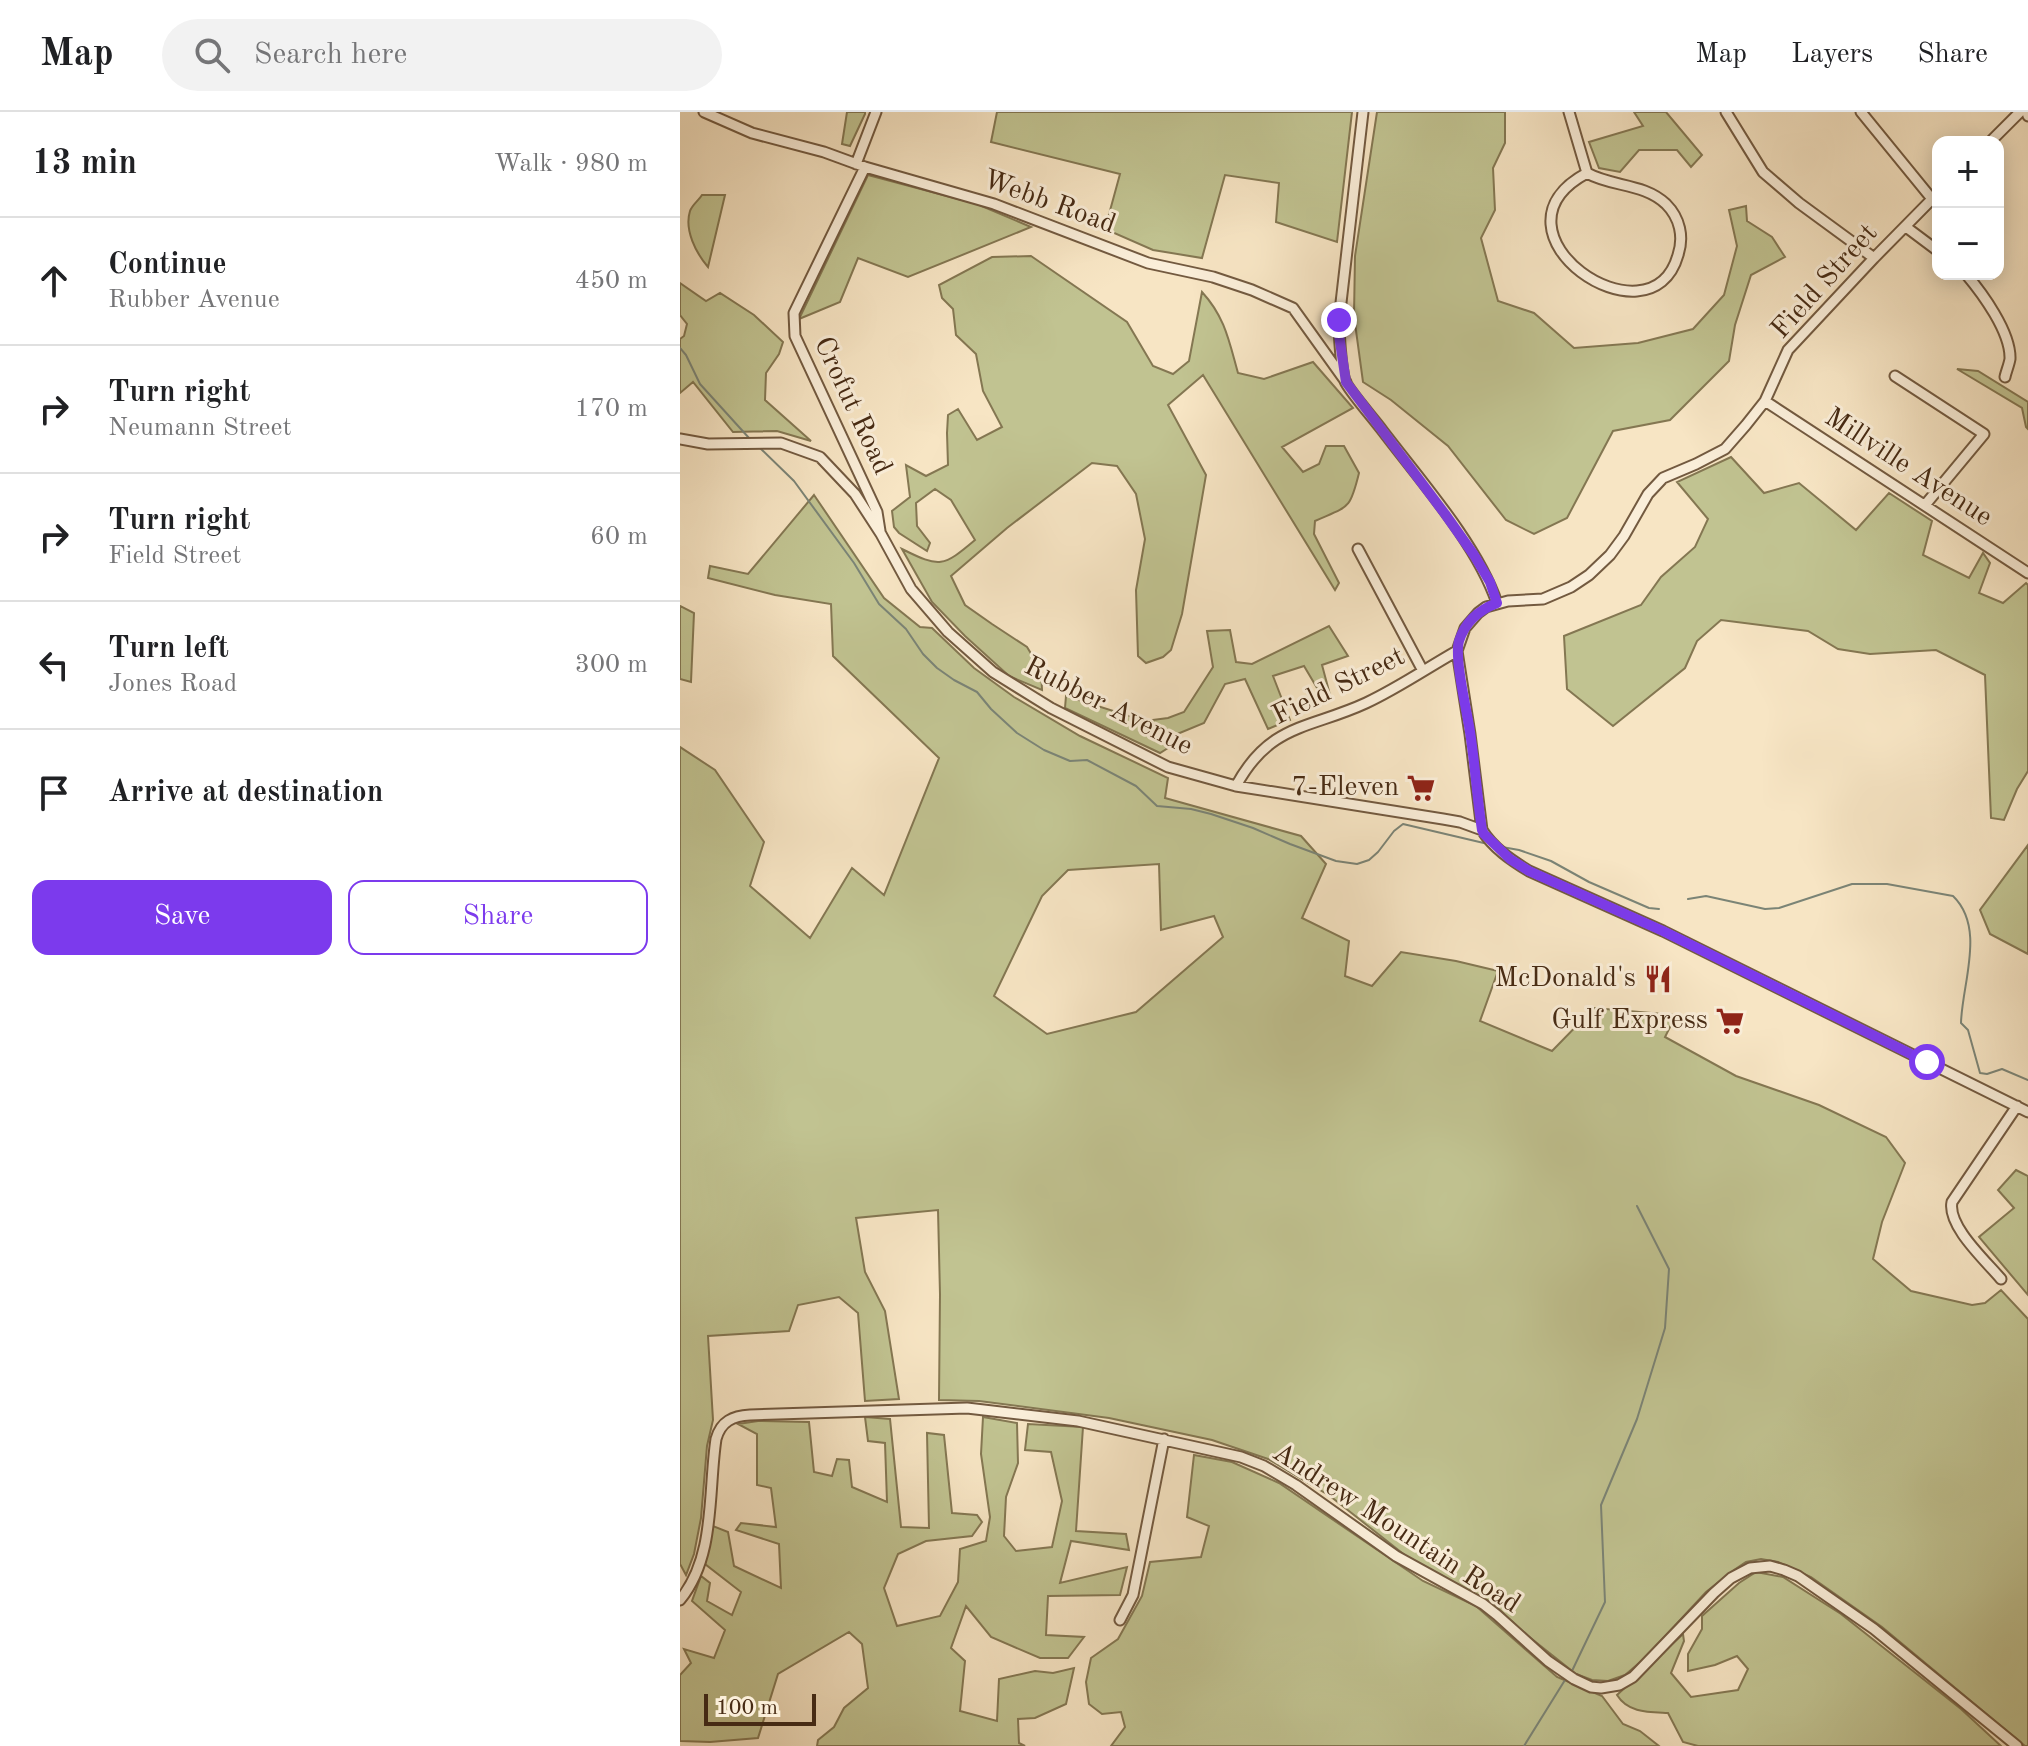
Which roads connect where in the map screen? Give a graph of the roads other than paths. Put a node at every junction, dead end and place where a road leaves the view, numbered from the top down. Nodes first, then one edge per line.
1 (704, 112) edge
2 (876, 112) edge
3 (1363, 112) edge
4 (1569, 112) edge
5 (1726, 112) edge
6 (1861, 112) edge
7 (2020, 112) edge
8 (1996, 136) edge
9 (860, 165) junction
10 (1587, 173) junction
11 (1932, 193) edge
12 (1932, 199) edge
13 (1906, 227) junction
14 (1932, 246) edge
15 (1874, 258) junction
16 (1970, 280) edge
17 (1895, 376) dead end
18 (2005, 377) dead end
19 (1346, 382) junction
20 (1765, 401) junction
21 (680, 439) edge
22 (1925, 505) junction
23 (881, 534) junction
24 (1358, 549) dead end
25 (2028, 573) edge
26 (1497, 603) junction
27 (1457, 651) junction
28 (1423, 671) junction
29 (1236, 786) junction
30 (1483, 832) junction
31 (2017, 1106) junction
32 (2028, 1112) edge
33 (2001, 1279) dead end
34 (1164, 1439) junction
35 (680, 1600) edge
36 (1120, 1620) dead end
37 (2017, 1746) edge

1 - 9 street, Webb Road
2 - 9 street, Crofut Road
3 - 19 street
4 - 10 street
5 - 15 street
6 - 11 street
7 - 8 street
9 - 19 street, Webb Road
9 - 23 street, Crofut Road
10 - 10 street
12 - 13 street, Field Street
13 - 14 street
13 - 15 street, Field Street
15 - 20 street, Field Street
16 - 18 street
17 - 22 street
19 - 26 street, Webb Road
20 - 22 street, Millville Avenue
20 - 26 street, Field Street
21 - 23 street, Rubber Avenue
22 - 25 street, Millville Avenue
23 - 29 street, Rubber Avenue
24 - 28 street
26 - 27 street
27 - 28 street, Field Street
27 - 30 street
28 - 29 street, Field Street
29 - 30 street, Rubber Avenue
30 - 31 street, Rubber Avenue
31 - 32 street, Rubber Avenue
31 - 33 street
34 - 35 street, Andrew Mountain Road
34 - 36 street
34 - 37 street, Andrew Mountain Road

